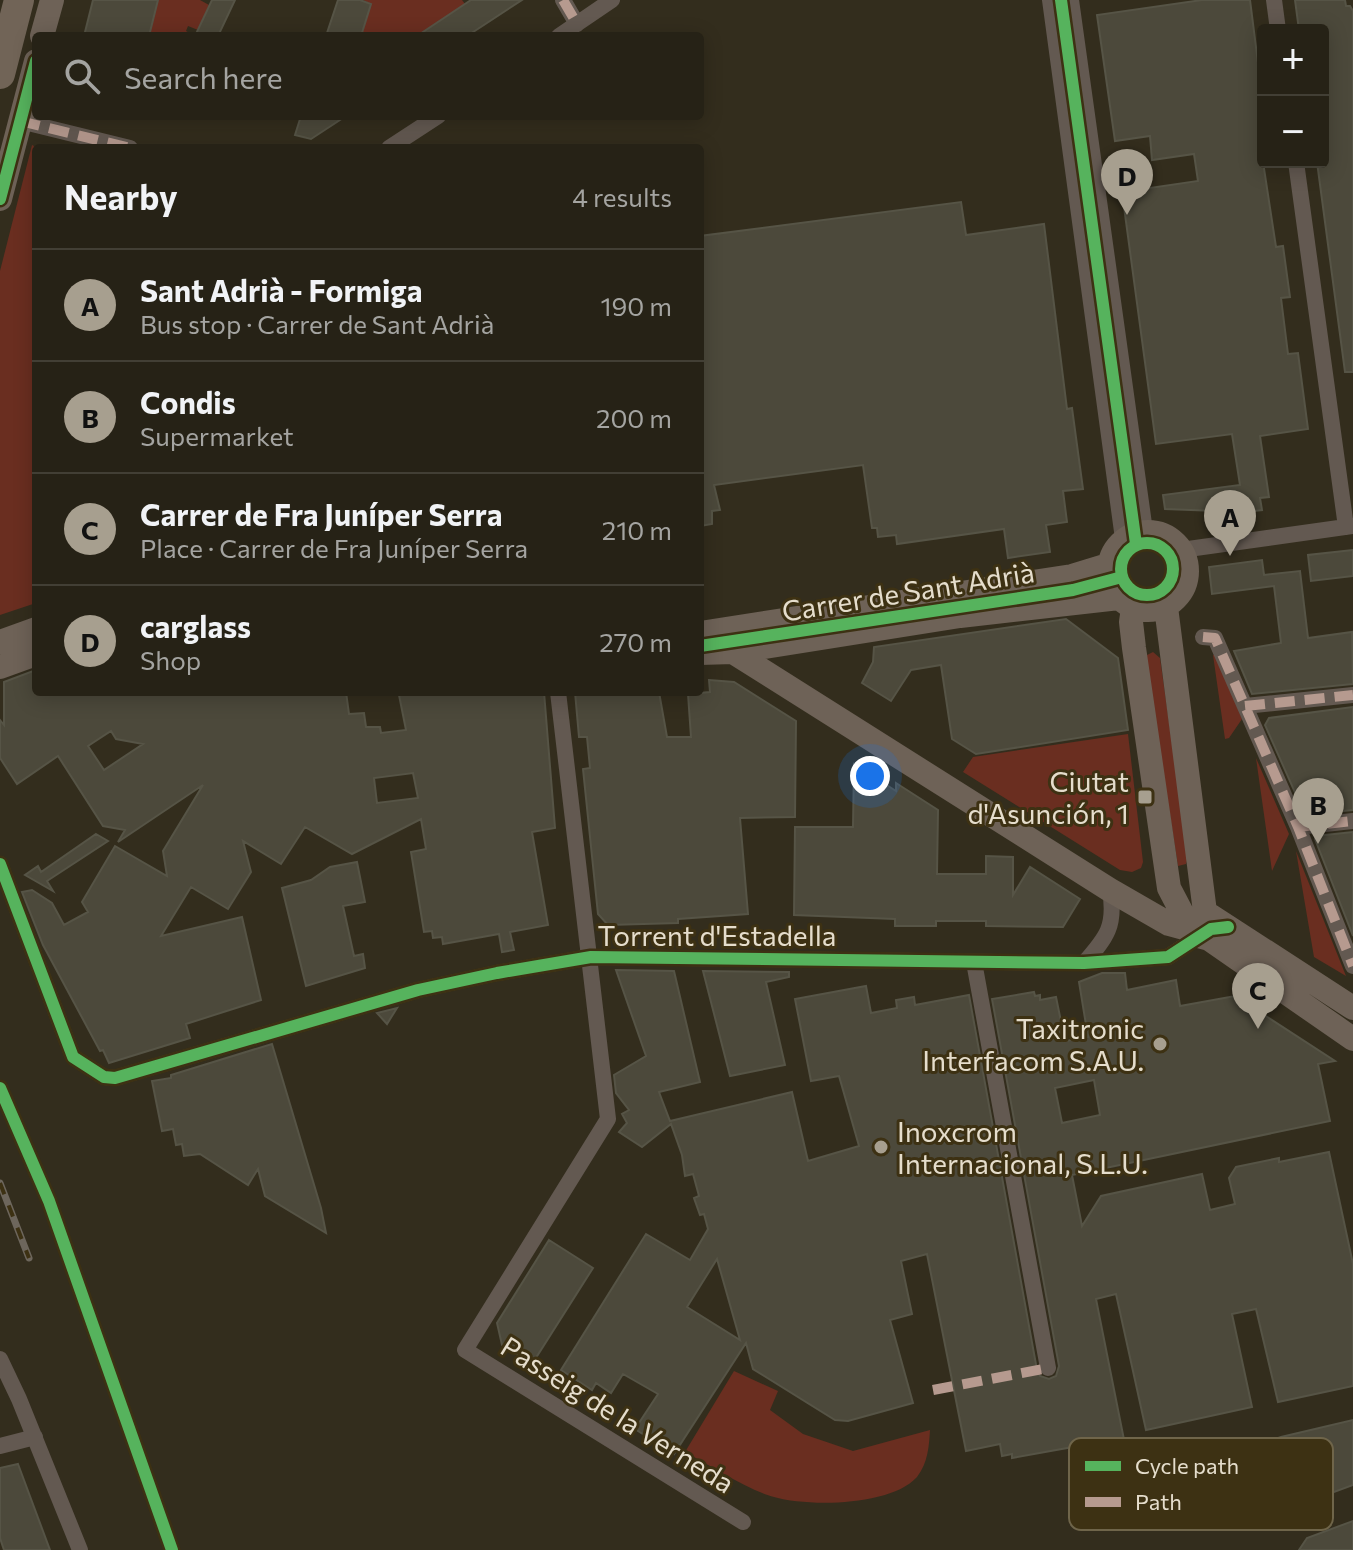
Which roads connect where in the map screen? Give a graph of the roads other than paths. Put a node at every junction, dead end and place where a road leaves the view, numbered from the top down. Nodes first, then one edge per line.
1 (19, 0) edge
2 (52, 0) edge
3 (563, 0) edge
4 (612, 0) edge
5 (1089, 0) edge
6 (1274, 0) edge
7 (1071, 2) edge
8 (1050, 4) edge
9 (577, 24) junction
10 (1277, 24) edge
11 (43, 32) edge
12 (565, 32) edge
13 (0, 74) edge
14 (32, 76) edge
15 (432, 120) edge
16 (20, 121) junction
17 (114, 144) edge
18 (395, 144) edge
19 (1297, 168) edge
20 (0, 199) edge
21 (1350, 526) edge
22 (1134, 535) junction
23 (1181, 550) junction
24 (1108, 565) junction
25 (1126, 603) junction
26 (1166, 607) junction
27 (32, 630) edge
28 (704, 632) edge
29 (1203, 637) dead end
30 (0, 642) edge
31 (733, 652) junction
32 (704, 653) edge
33 (32, 655) edge
34 (0, 667) edge
35 (1353, 695) edge
36 (558, 696) edge
37 (1245, 706) junction
38 (1353, 821) edge
39 (1298, 827) junction
40 (0, 864) edge
41 (1110, 890) junction
42 (1206, 929) junction
43 (1350, 949) edge
44 (591, 957) junction
45 (974, 962) junction
46 (1084, 963) junction
47 (1353, 966) edge
48 (1353, 1008) edge
49 (1353, 1039) edge
50 (0, 1359) edge
51 (1048, 1368) dead end
52 (35, 1437) junction
53 (0, 1446) edge
54 (743, 1522) dead end
55 (80, 1550) edge

1 - 13 highway
2 - 11 street
3 - 9 street
4 - 9 street
5 - 7 street
6 - 10 street
7 - 8 street
7 - 22 street
8 - 22 street
9 - 12 street
14 - 16 street
15 - 18 street
16 - 17 street
16 - 20 street
19 - 21 street
21 - 23 street
22 - 23 street
22 - 24 street
23 - 26 street
24 - 25 street
24 - 28 street, Carrer de Sant Adrià
25 - 26 street
25 - 31 street, Carrer de Sant Adrià
25 - 42 street
26 - 42 street
27 - 30 street
29 - 37 street
31 - 32 street, Carrer de Sant Adrià
31 - 41 street
33 - 34 street
35 - 37 street
36 - 44 street
37 - 39 street
38 - 39 street
39 - 43 street
40 - 44 street, Torrent d'Estadella
41 - 42 street
41 - 46 street
42 - 46 street, Torrent d'Estadella
42 - 48 street
42 - 49 street
43 - 47 street
44 - 45 street, Torrent d'Estadella
44 - 54 street, Passeig de la Verneda
45 - 46 street, Torrent d'Estadella
45 - 51 street
50 - 52 street
52 - 53 street
52 - 55 street

